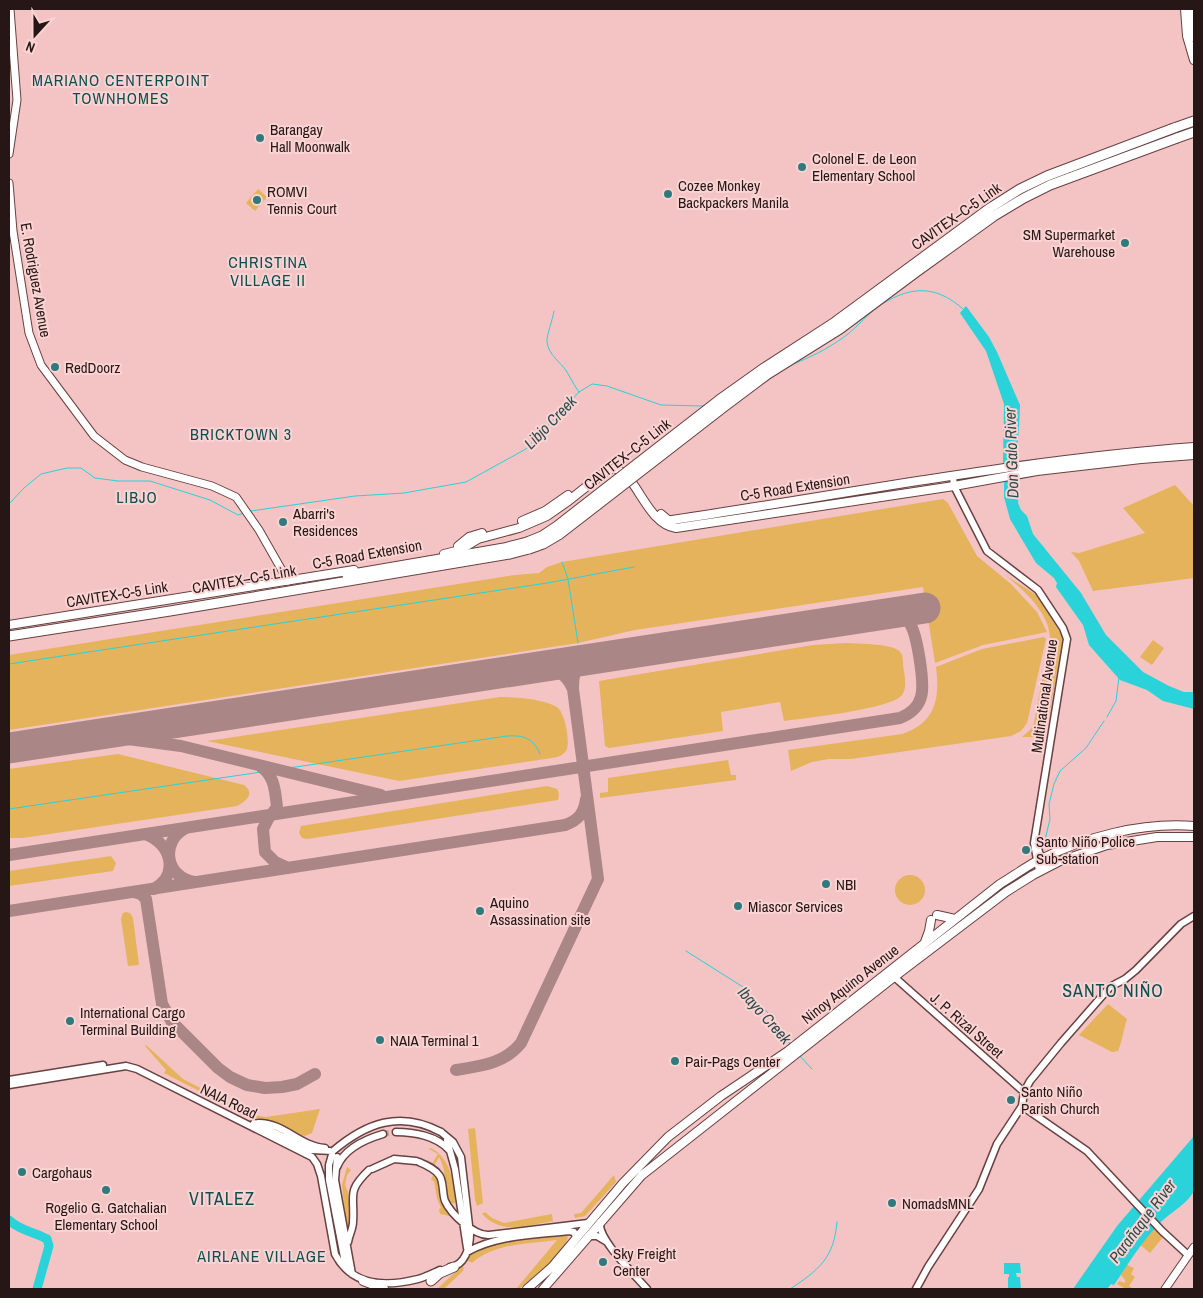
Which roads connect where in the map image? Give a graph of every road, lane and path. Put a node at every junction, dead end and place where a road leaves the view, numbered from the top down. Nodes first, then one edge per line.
1 (10, 9) edge
2 (1185, 9) edge
3 (1191, 9) edge
4 (1194, 37) edge
5 (1194, 60) edge
6 (1194, 121) edge
7 (1194, 132) edge
8 (9, 154) edge
9 (9, 183) edge
10 (1194, 447) edge
11 (1141, 455) junction
12 (1194, 455) edge
13 (1000, 472) junction
14 (953, 477) junction
15 (954, 486) junction
16 (528, 546) junction
17 (450, 553) junction
18 (288, 581) junction
19 (9, 625) edge
20 (9, 631) edge
21 (9, 636) edge
22 (1191, 826) edge
23 (1191, 837) edge
24 (1039, 861) junction
25 (1041, 870) junction
26 (1194, 916) edge
27 (955, 919) junction
28 (925, 942) junction
29 (892, 974) junction
30 (790, 1054) junction
31 (9, 1080) edge
32 (9, 1085) edge
33 (1024, 1092) junction
34 (1022, 1106) junction
35 (688, 1121) junction
36 (255, 1123) junction
37 (696, 1131) junction
38 (396, 1132) tunnel mouth
39 (383, 1134) tunnel mouth
40 (447, 1140) dead end
41 (341, 1148) dead end
42 (335, 1154) junction
43 (452, 1156) junction
44 (336, 1170) junction
45 (463, 1221) junction
46 (601, 1221) junction
47 (588, 1223) junction
48 (470, 1227) junction
49 (588, 1236) junction
50 (576, 1238) junction
51 (608, 1243) junction
52 (1194, 1246) edge
53 (348, 1250) junction
54 (467, 1252) junction
55 (1188, 1255) junction
56 (454, 1267) junction
57 (349, 1271) junction
58 (363, 1281) junction
59 (429, 1287) edge
60 (384, 1289) edge
61 (526, 1289) edge
62 (543, 1289) edge
63 (647, 1289) edge
64 (916, 1289) edge
65 (1165, 1289) edge

1 - 8 main road
2 - 5 main road
3 - 4 main road
6 - 16 highway, CAVITEX–C-5 Link, bridge
7 - 16 highway, CAVITEX–C-5 Link, bridge
9 - 18 main road, E. Rodriguez Avenue
10 - 11 main road, C-5 Road Extension
11 - 12 main road, C-5 Road Extension
11 - 13 main road, C-5 Road Extension
13 - 14 main road, C-5 Road Extension
13 - 15 main road, C-5 Road Extension
14 - 15 street, Multinational Avenue
14 - 17 main road, C-5 Road Extension
15 - 17 main road, C-5 Road Extension
15 - 24 street, Multinational Avenue
16 - 20 highway, CAVITEX–C-5 Link
16 - 21 highway, CAVITEX–C-5 Link
17 - 18 main road, C-5 Road Extension
18 - 19 main road, CAVITEX-C-5 Link
22 - 23 main road
22 - 24 main road, Ninoy Aquino Avenue
23 - 25 main road, Ninoy Aquino Avenue
24 - 25 street, Multinational Avenue
24 - 27 main road, Ninoy Aquino Avenue
25 - 29 main road, Ninoy Aquino Avenue
26 - 33 street
27 - 28 main road, Ninoy Aquino Avenue
27 - 28 main road
28 - 29 main road, Ninoy Aquino Avenue
29 - 30 main road, Ninoy Aquino Avenue
29 - 33 street, J. P. Rizal Street
30 - 35 main road, Ninoy Aquino Avenue
30 - 37 main road, Ninoy Aquino Avenue
31 - 36 street, NAIA Road
32 - 57 street, NAIA Road
33 - 34 street
34 - 55 street
34 - 64 street
35 - 37 main road
35 - 47 main road, Ninoy Aquino Avenue
36 - 41 street
36 - 42 street, NAIA Road
37 - 46 main road, Ninoy Aquino Avenue
38 - 43 street
39 - 44 street
40 - 43 street
42 - 44 street
42 - 48 street, bridge
42 - 57 street
43 - 45 street
44 - 53 street
45 - 48 street
45 - 53 street
45 - 54 street
46 - 49 main road, Ninoy Aquino Avenue
46 - 51 street
47 - 48 street
47 - 50 main road, Ninoy Aquino Avenue
48 - 54 street
49 - 51 street
49 - 62 main road, Ninoy Aquino Avenue
50 - 54 street
50 - 61 main road, Ninoy Aquino Avenue
51 - 63 street
52 - 55 main road
53 - 57 street
54 - 56 street
55 - 65 main road
56 - 58 street
56 - 59 highway
57 - 58 street
58 - 60 main road

